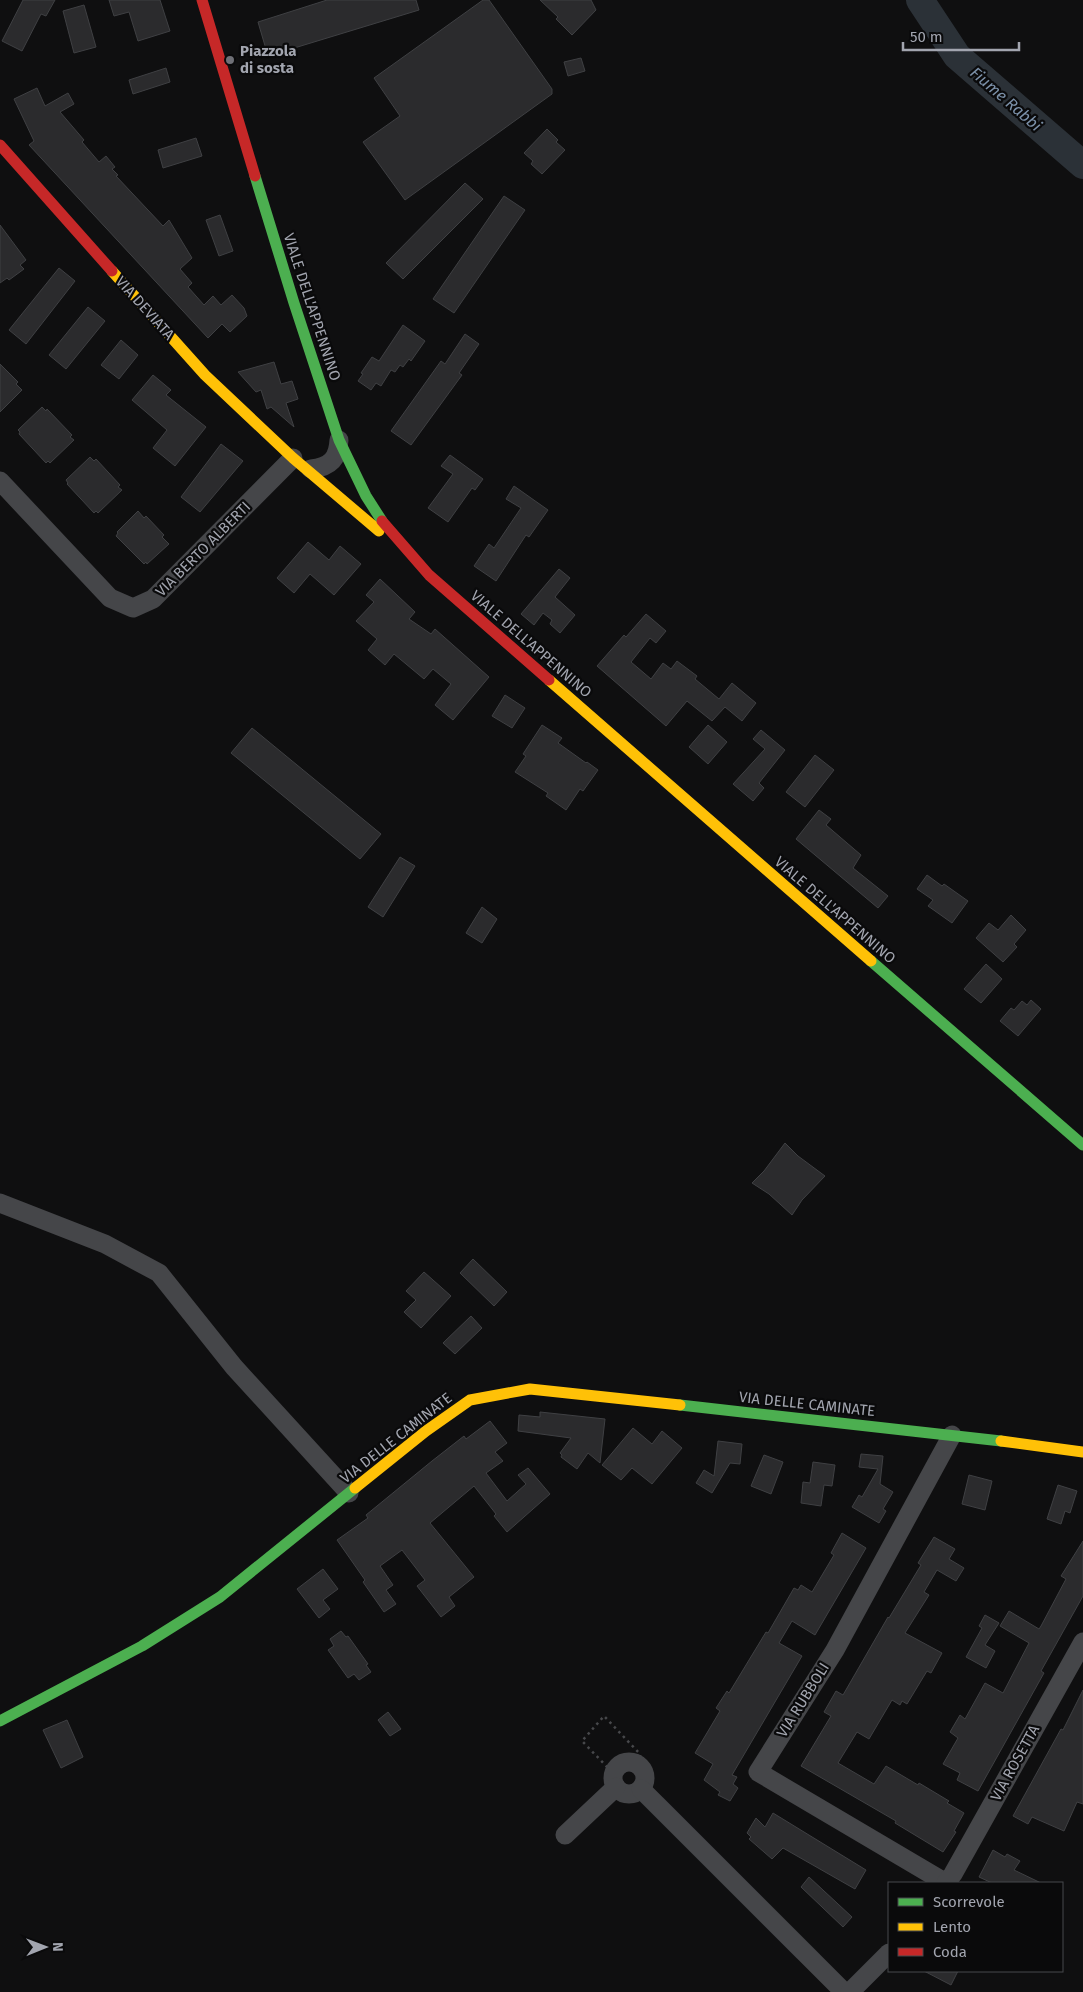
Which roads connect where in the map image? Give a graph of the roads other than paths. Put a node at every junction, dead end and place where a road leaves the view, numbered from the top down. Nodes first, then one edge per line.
1 (202, 0) edge
2 (0, 145) edge
3 (340, 440) junction
4 (301, 463) junction
5 (0, 481) edge
6 (366, 496) junction
7 (343, 501) junction
8 (429, 575) junction
9 (1083, 1145) edge
10 (0, 1203) edge
11 (952, 1435) junction
12 (1083, 1452) edge
13 (349, 1493) junction
14 (1083, 1642) edge
15 (0, 1721) edge
16 (615, 1781) junction
17 (641, 1789) junction
18 (565, 1835) dead end
19 (944, 1882) edge
20 (947, 1882) edge
21 (888, 1954) edge
22 (844, 1992) edge
23 (850, 1992) edge

1 - 3 street, VIALE DELL'APPENNINO
2 - 4 street, VIA DEVIATA
3 - 4 street
3 - 6 street, VIALE DELL'APPENNINO
4 - 5 street, VIA BERTO ALBERTI
4 - 6 street, VIA DEVIATA
4 - 7 street, VIA DEVIATA
6 - 7 street
6 - 8 street, VIALE DELL'APPENNINO
7 - 8 street, VIA DEVIATA
8 - 9 street, VIALE DELL'APPENNINO
10 - 13 street
11 - 12 street, VIA DELLE CAMINATE
11 - 13 street, VIA DELLE CAMINATE
11 - 19 street, VIA RUBBOLI
13 - 15 street, VIA DELLE CAMINATE
14 - 20 street, VIA ROSETTA
16 - 17 street
16 - 17 street
16 - 18 street
17 - 22 street
21 - 23 street

